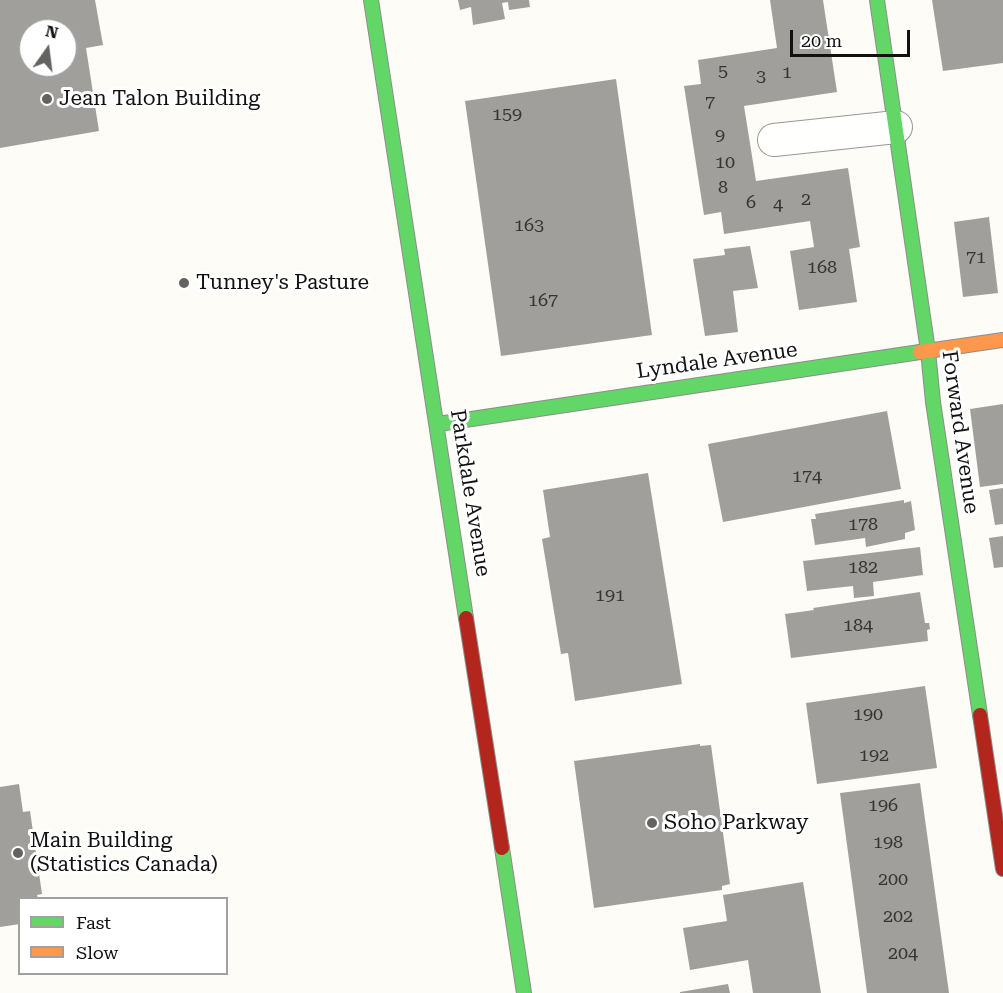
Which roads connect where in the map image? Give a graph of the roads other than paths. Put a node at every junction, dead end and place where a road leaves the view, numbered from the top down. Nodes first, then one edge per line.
1 (371, 0) edge
2 (877, 0) edge
3 (896, 127) junction
4 (774, 140) dead end
5 (1003, 340) edge
6 (928, 351) junction
7 (438, 424) junction
8 (1003, 868) edge
9 (524, 993) edge

1 - 7 street, Parkdale Avenue
2 - 3 street, Forward Avenue
3 - 4 street
3 - 6 street, Forward Avenue
5 - 6 street, Lyndale Avenue
6 - 7 street, Lyndale Avenue
6 - 8 street, Forward Avenue
7 - 9 street, Parkdale Avenue

